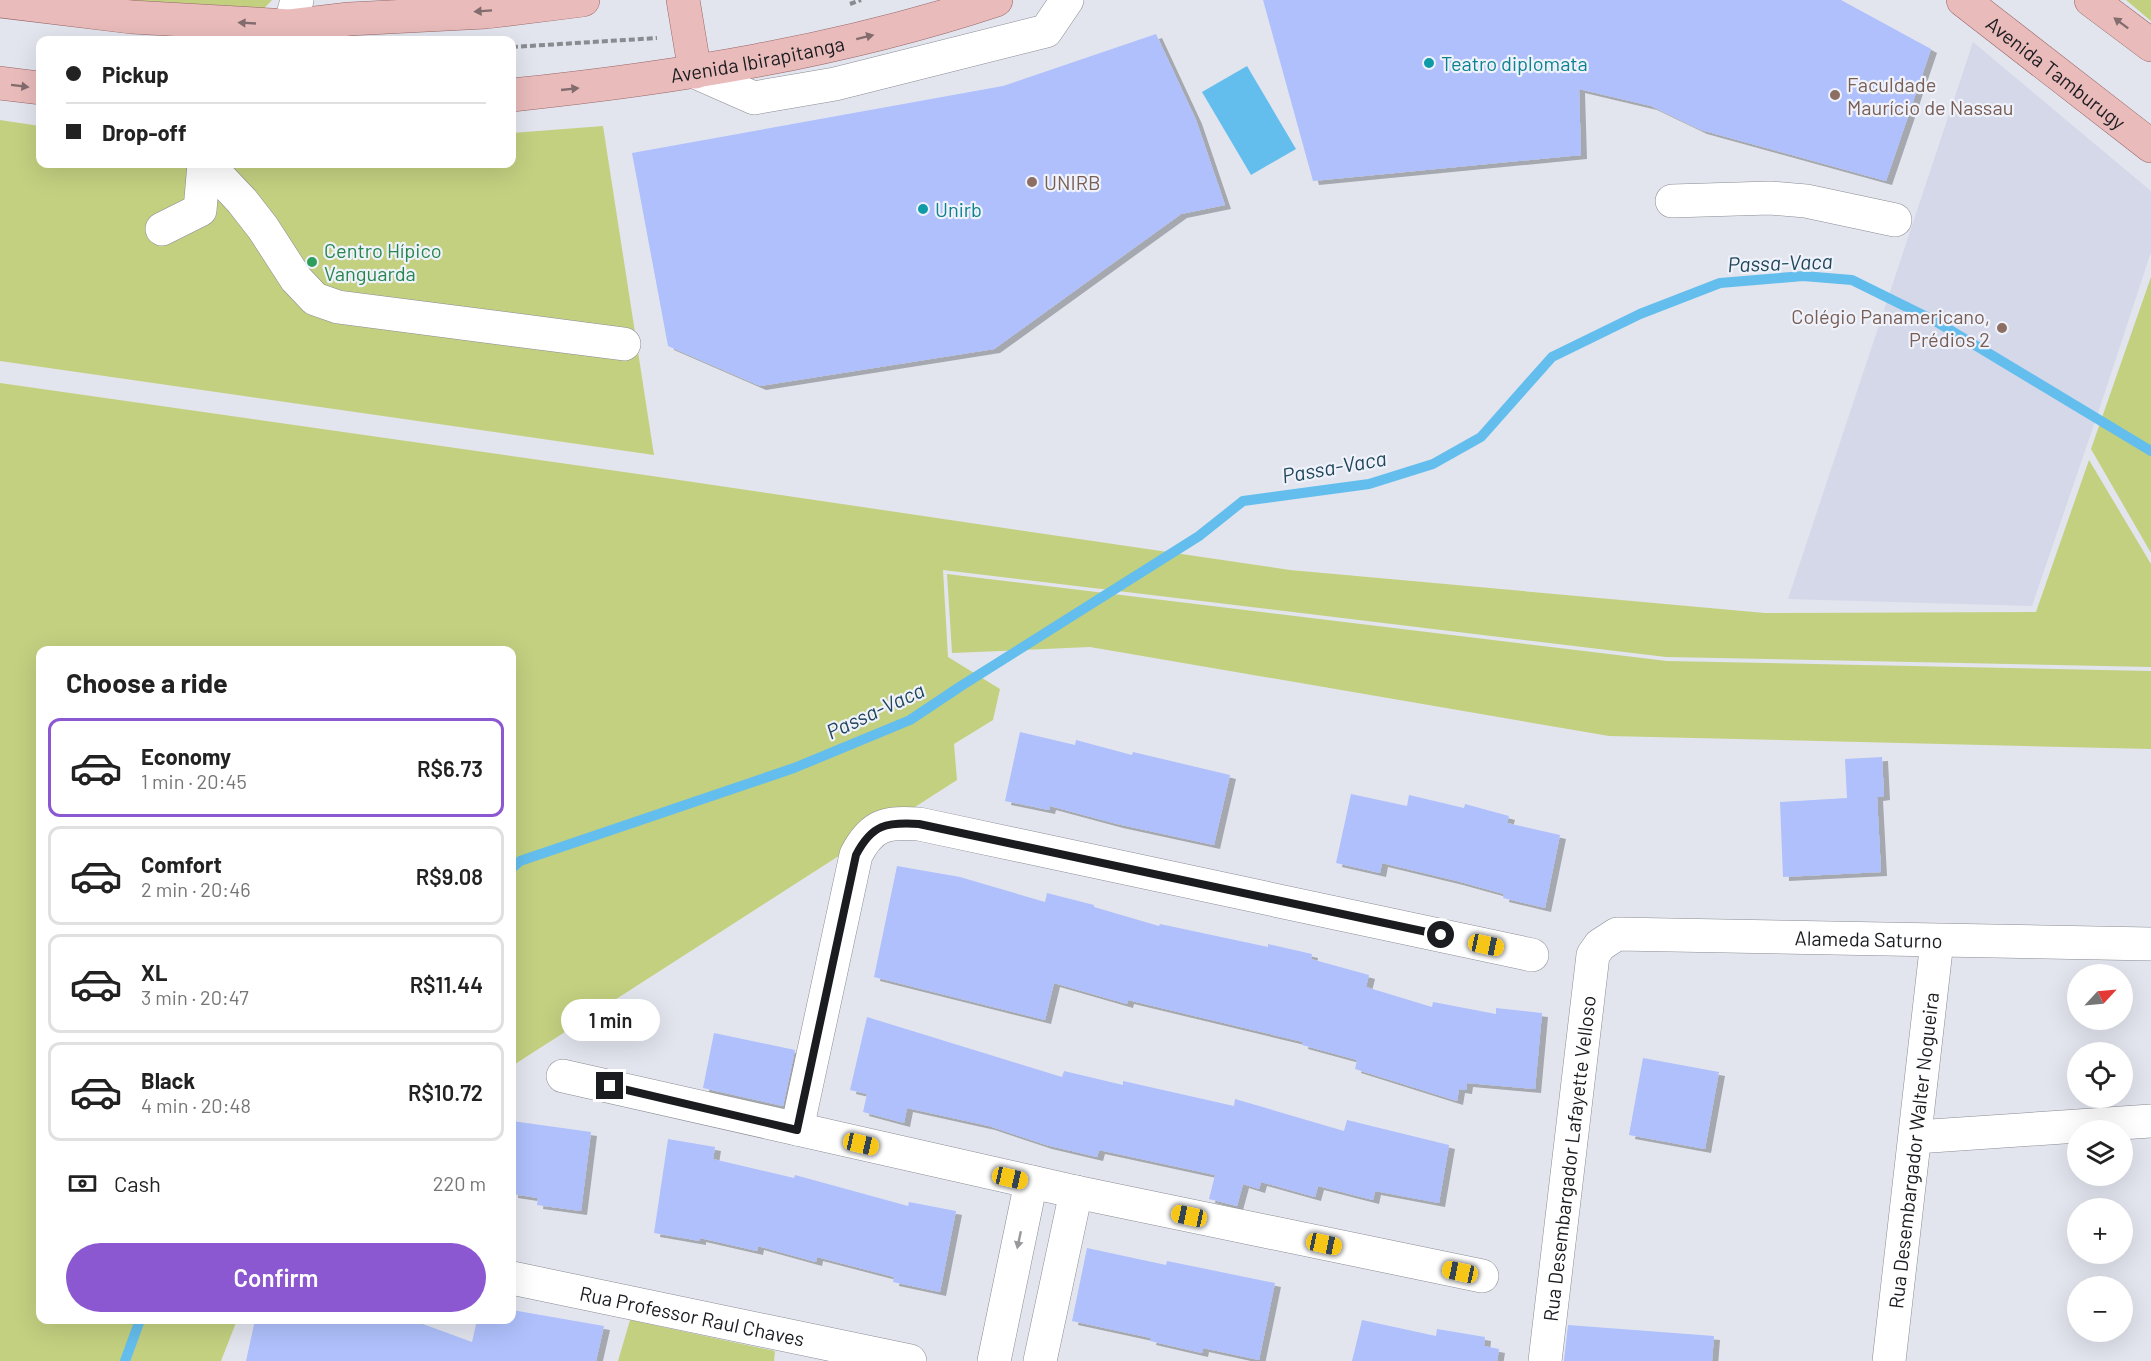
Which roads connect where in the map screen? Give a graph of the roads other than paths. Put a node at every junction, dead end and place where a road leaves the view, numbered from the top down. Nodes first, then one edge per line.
1 (583, 0) edge
2 (682, 0) edge
3 (996, 0) edge
4 (1067, 0) edge
5 (1963, 0) edge
6 (2091, 0) edge
7 (0, 1) edge
8 (293, 13) edge
9 (340, 30) edge
10 (2151, 45) edge
11 (694, 72) junction
12 (0, 84) edge
13 (36, 88) edge
14 (516, 95) edge
15 (2151, 146) edge
16 (205, 168) edge
17 (210, 168) edge
18 (1672, 201) dead end
19 (1895, 220) dead end
20 (162, 229) dead end
21 (624, 344) dead end
22 (1937, 941) junction
23 (2151, 944) edge
24 (1532, 955) dead end
25 (1593, 955) joint
26 (563, 1076) dead end
27 (2151, 1121) edge
28 (797, 1130) junction
29 (1916, 1137) junction
30 (1031, 1182) junction
31 (1076, 1192) junction
32 (1482, 1276) dead end
33 (516, 1279) edge
34 (910, 1361) edge
35 (994, 1361) edge
36 (1040, 1361) edge
37 (1545, 1361) edge
38 (1889, 1361) edge

1 -> 9 main road
2 - 11 main road
11 -> 3 main road, Avenida Ibirapitanga
4 - 11 street
5 - 15 main road, Avenida Tamburugy
10 -> 6 main road
8 -> 7 main road
8 - 9 main road
14 -> 11 main road, Avenida Ibirapitanga
12 -> 13 main road
16 - 20 street
17 - 21 street
18 - 19 street
22 - 23 street, Alameda Saturno
22 - 25 street, Alameda Saturno
22 - 29 street, Rua Desembargador Walter Nogueira
24 - 28 street
25 - 37 street, Rua Desembargador Lafayette Velloso
26 - 28 street
27 - 29 street
28 - 30 street
29 - 38 street, Rua Desembargador Walter Nogueira
30 - 31 street
30 -> 35 street
31 - 32 street
31 - 36 street
33 - 34 street, Rua Professor Raul Chaves

